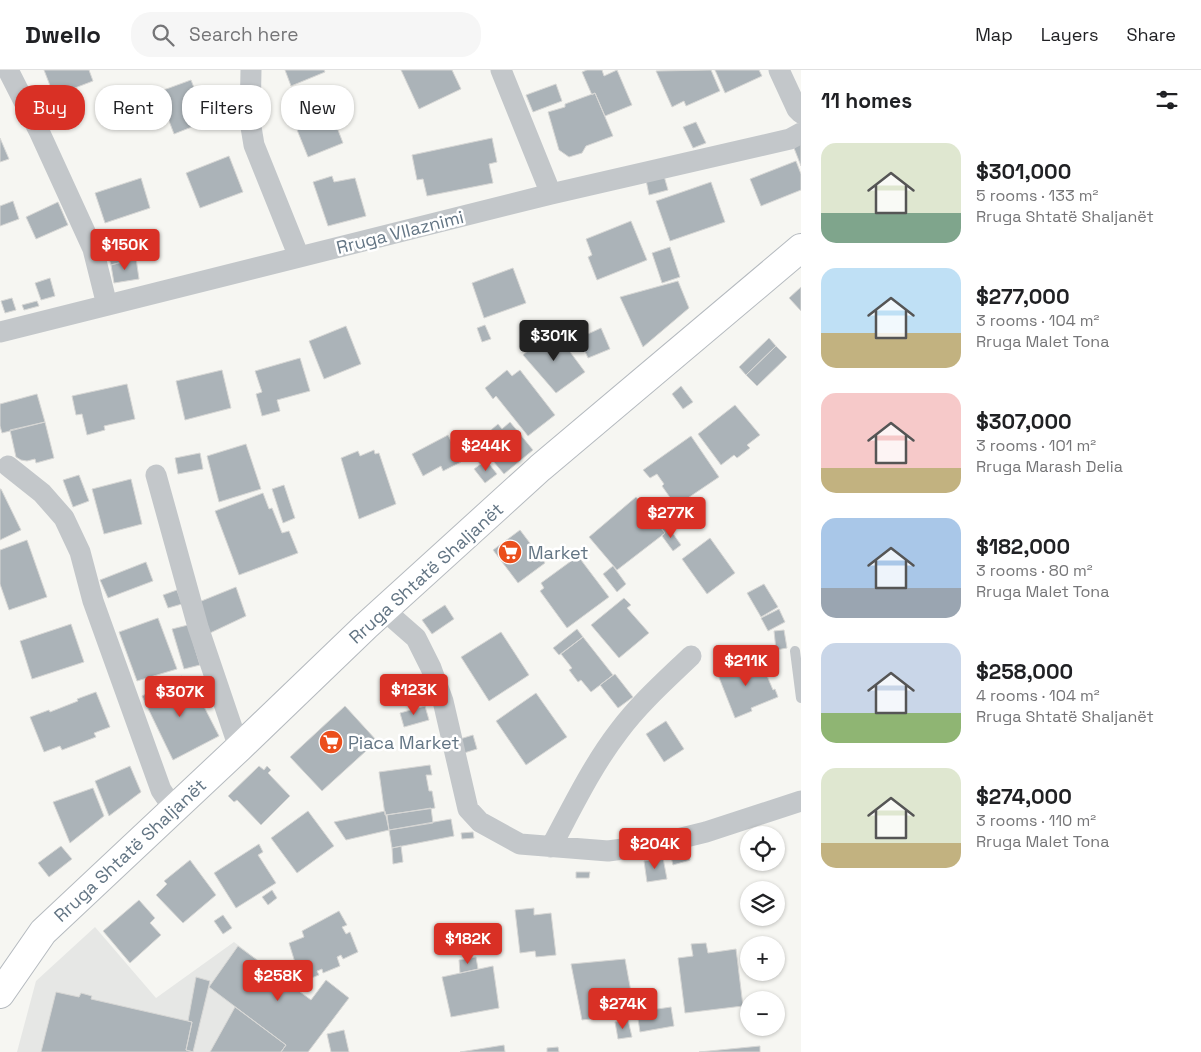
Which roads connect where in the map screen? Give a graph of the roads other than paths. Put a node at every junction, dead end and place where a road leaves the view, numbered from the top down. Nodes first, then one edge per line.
1 (8, 70) edge
2 (251, 70) edge
3 (501, 70) edge
4 (779, 70) edge
5 (801, 113) edge
6 (801, 134) edge
7 (551, 194) junction
8 (801, 248) edge
9 (299, 257) junction
10 (107, 305) junction
11 (0, 332) edge
12 (8, 466) dead end
13 (156, 475) dead end
14 (384, 610) junction
15 (795, 651) dead end
16 (691, 656) dead end
17 (801, 698) edge
18 (239, 748) junction
19 (801, 801) edge
20 (174, 809) junction
21 (551, 847) junction
22 (43, 932) junction
23 (0, 957) edge
24 (0, 994) edge

1 - 10 street
2 - 9 street
3 - 7 street
4 - 5 street
6 - 7 street, Rruga Vllaznimi
7 - 9 street, Rruga Vllaznimi
8 - 14 main road, Rruga Shtatë Shaljanët
9 - 10 street, Rruga Vllaznimi
10 - 11 street, Rruga Vllaznimi
12 - 20 street
13 - 18 street
14 - 18 main road, Rruga Shtatë Shaljanët
14 - 21 street
15 - 17 lane
16 - 21 street
18 - 20 main road, Rruga Shtatë Shaljanët
19 - 21 street
20 - 22 main road, Rruga Shtatë Shaljanët
22 - 23 main road, Rruga Shtatë Shaljanët
22 - 24 main road, Rruga Shtatë Shaljanët

